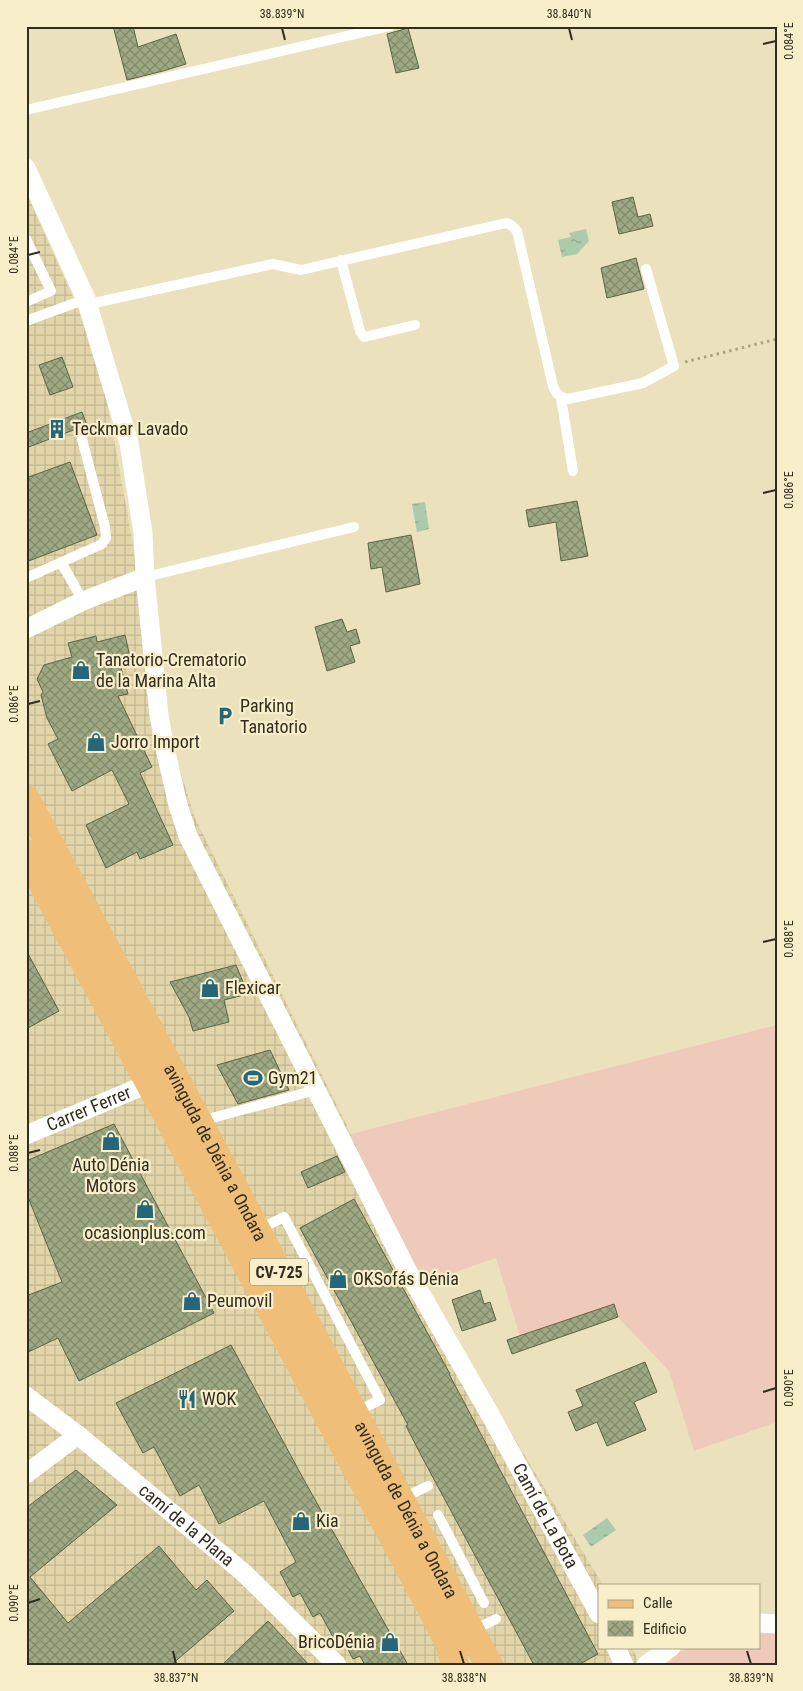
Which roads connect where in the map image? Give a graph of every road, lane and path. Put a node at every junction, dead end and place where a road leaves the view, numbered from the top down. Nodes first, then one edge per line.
1 (390, 26) edge
2 (26, 110) edge
3 (26, 168) edge
4 (26, 239) edge
5 (341, 260) junction
6 (646, 270) dead end
7 (86, 299) junction
8 (26, 302) edge
9 (26, 321) edge
10 (415, 325) dead end
11 (777, 340) edge
12 (674, 366) junction
13 (561, 398) junction
14 (82, 439) dead end
15 (573, 471) dead end
16 (354, 527) dead end
17 (60, 562) junction
18 (145, 577) junction
19 (26, 578) edge
20 (83, 601) junction
21 (26, 629) edge
22 (26, 799) edge
23 (26, 853) edge
24 (150, 1083) junction
25 (316, 1090) junction
26 (199, 1122) junction
27 (26, 1134) edge
28 (26, 1396) edge
29 (78, 1435) junction
30 (26, 1474) edge
31 (428, 1486) dead end
32 (400, 1500) junction
33 (438, 1515) dead end
34 (451, 1566) junction
35 (484, 1603) dead end
36 (598, 1612) edge
37 (496, 1619) dead end
38 (760, 1623) edge
39 (777, 1624) edge
40 (471, 1631) junction
41 (670, 1648) edge
42 (337, 1665) edge
43 (455, 1665) edge
44 (489, 1665) edge
45 (646, 1665) edge

1 - 2 lane
3 - 7 street, Camí de La Bota
4 - 8 lane
5 - 7 lane
5 - 10 lane
5 - 13 lane
6 - 12 lane
7 - 9 lane
7 - 18 street, Camí de La Bota
11 - 12 path
12 - 13 lane
13 - 15 lane
14 - 17 lane
16 - 18 lane
17 - 19 lane
17 - 20 lane
18 - 20 street
18 - 25 street, Camí de La Bota
20 - 21 street
22 - 26 main road, avinguda de Dénia a Ondara / CV-725
23 - 24 main road, avinguda de Dénia a Ondara / CV-725
24 - 27 street, Carrer Ferrer
24 - 43 main road, avinguda de Dénia a Ondara / CV-725
25 - 26 lane
25 - 36 street, Camí de La Bota
26 - 32 main road, avinguda de Dénia a Ondara / CV-725
28 - 29 street, camí de la Plana
29 - 30 street
29 - 42 street, camí de la Plana
31 - 32 lane
32 - 34 main road, avinguda de Dénia a Ondara / CV-725
33 - 34 lane
34 - 35 lane
34 - 40 main road, avinguda de Dénia a Ondara / CV-725
37 - 40 lane
38 - 39 street
40 - 44 main road, avinguda de Dénia a Ondara / CV-725
41 - 45 street

